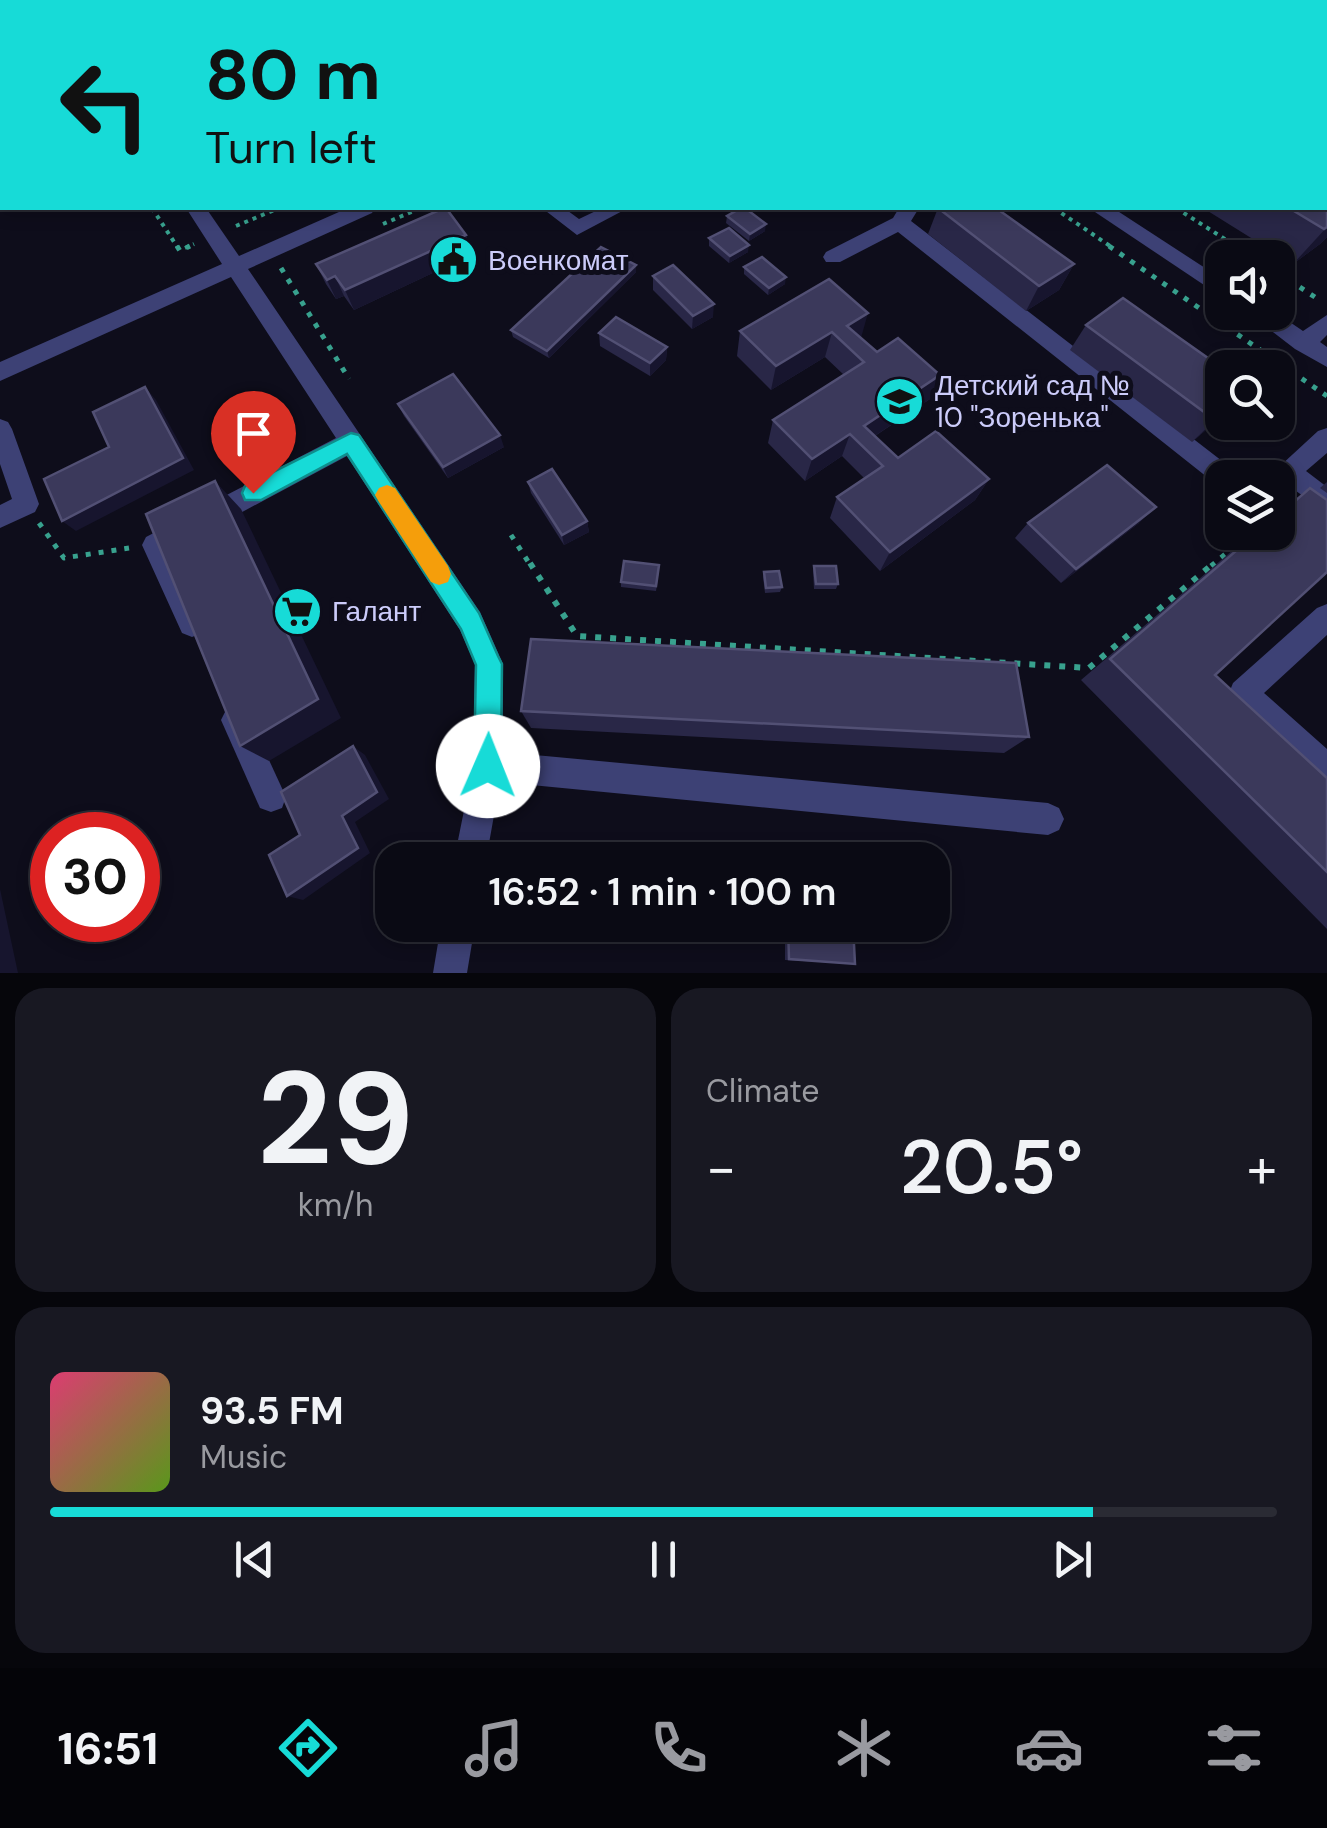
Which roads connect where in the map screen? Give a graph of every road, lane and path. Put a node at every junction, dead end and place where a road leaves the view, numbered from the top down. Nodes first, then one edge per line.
1 (197, 210) edge
2 (360, 210) edge
3 (416, 210) edge
4 (554, 210) edge
5 (614, 210) edge
6 (1057, 210) edge
7 (1101, 210) edge
8 (1179, 210) edge
9 (904, 215) edge
10 (368, 230) dead end
11 (1226, 240) edge
12 (834, 257) dead end
13 (298, 261) dead end
14 (234, 265) junction
15 (1205, 278) edge
16 (1295, 284) edge
17 (1327, 304) edge
18 (1327, 323) edge
19 (1284, 330) edge
20 (1303, 343) junction
21 (1327, 358) edge
22 (0, 372) edge
23 (349, 379) dead end
24 (1327, 396) edge
25 (0, 429) edge
26 (1327, 438) edge
27 (351, 442) junction
28 (1205, 461) edge
29 (1295, 466) edge
30 (1295, 483) edge
31 (1327, 502) edge
32 (26, 504) junction
33 (0, 517) edge
34 (511, 535) dead end
35 (156, 544) junction
36 (1230, 550) edge
37 (1327, 617) edge
38 (205, 653) edge
39 (222, 689) edge
40 (488, 766) junction
41 (1327, 769) edge
42 (272, 797) dead end
43 (1048, 818) dead end
44 (473, 842) edge
45 (455, 942) edge
46 (450, 973) edge

1 - 14 street
2 - 14 street
3 - 10 path
4 - 5 street
6 - 24 path
7 - 15 street
8 - 11 path
9 - 12 street
9 - 28 street
13 - 23 path
14 - 22 street
14 - 27 street
16 - 17 path
18 - 20 street
19 - 20 street
20 - 21 street
25 - 32 street
26 - 29 street
27 - 35 street
27 - 40 street
30 - 31 street
32 - 33 street
32 - 35 path
34 - 36 path
35 - 38 street
37 - 41 street
39 - 42 street
40 - 43 street
40 - 44 street
45 - 46 street

